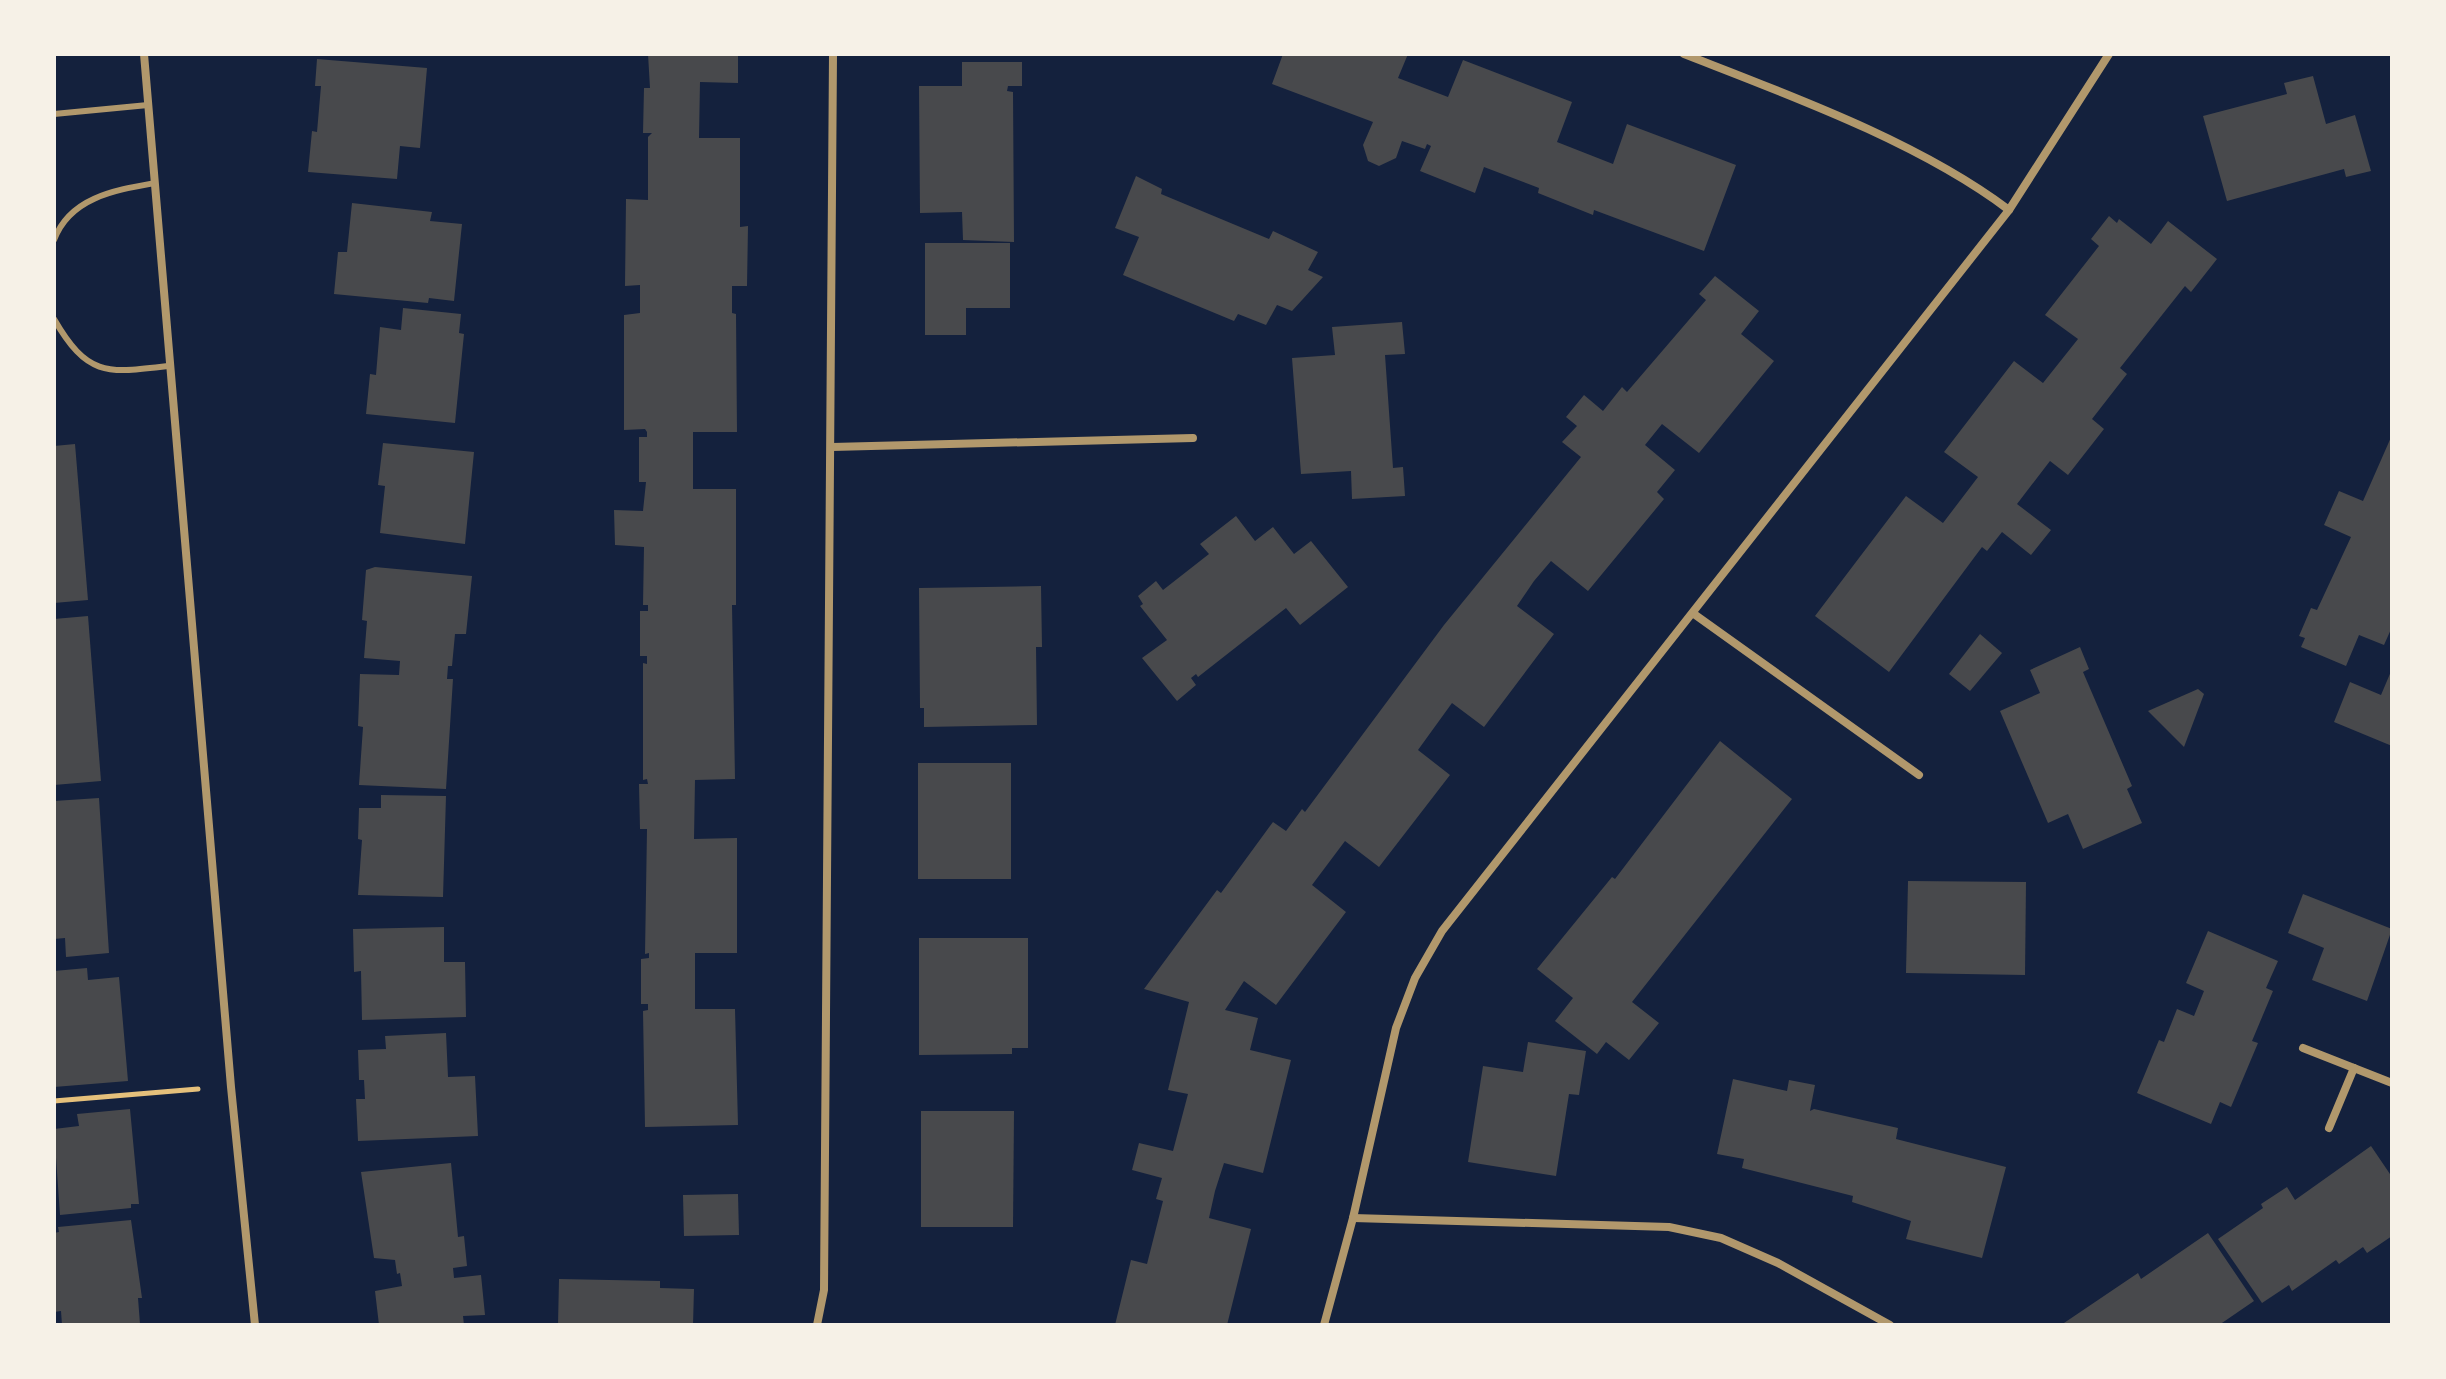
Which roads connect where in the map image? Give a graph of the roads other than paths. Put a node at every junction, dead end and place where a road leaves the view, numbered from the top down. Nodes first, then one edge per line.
1 (144, 54) edge
2 (833, 54) edge
3 (1684, 54) edge
4 (2109, 54) edge
5 (148, 105) junction
6 (54, 114) edge
7 (155, 183) junction
8 (2009, 210) junction
9 (54, 240) edge
10 (54, 319) edge
11 (169, 366) junction
12 (1193, 438) dead end
13 (832, 447) junction
14 (1694, 614) junction
15 (1919, 775) dead end
16 (2303, 1048) dead end
17 (2354, 1068) junction
18 (2392, 1083) edge
19 (2329, 1128) dead end
20 (1353, 1218) junction
21 (255, 1325) edge
22 (817, 1325) edge
23 (1324, 1325) edge
24 (1890, 1325) edge

1 - 5 street
2 - 13 street
3 - 8 street
4 - 8 street
5 - 6 lane
5 - 7 street
7 - 9 lane
7 - 11 street
8 - 14 street
10 - 11 lane
11 - 21 street
12 - 13 street
13 - 22 street
14 - 15 street
14 - 20 street
16 - 17 street
17 - 18 street
17 - 19 street
20 - 23 street
20 - 24 street

